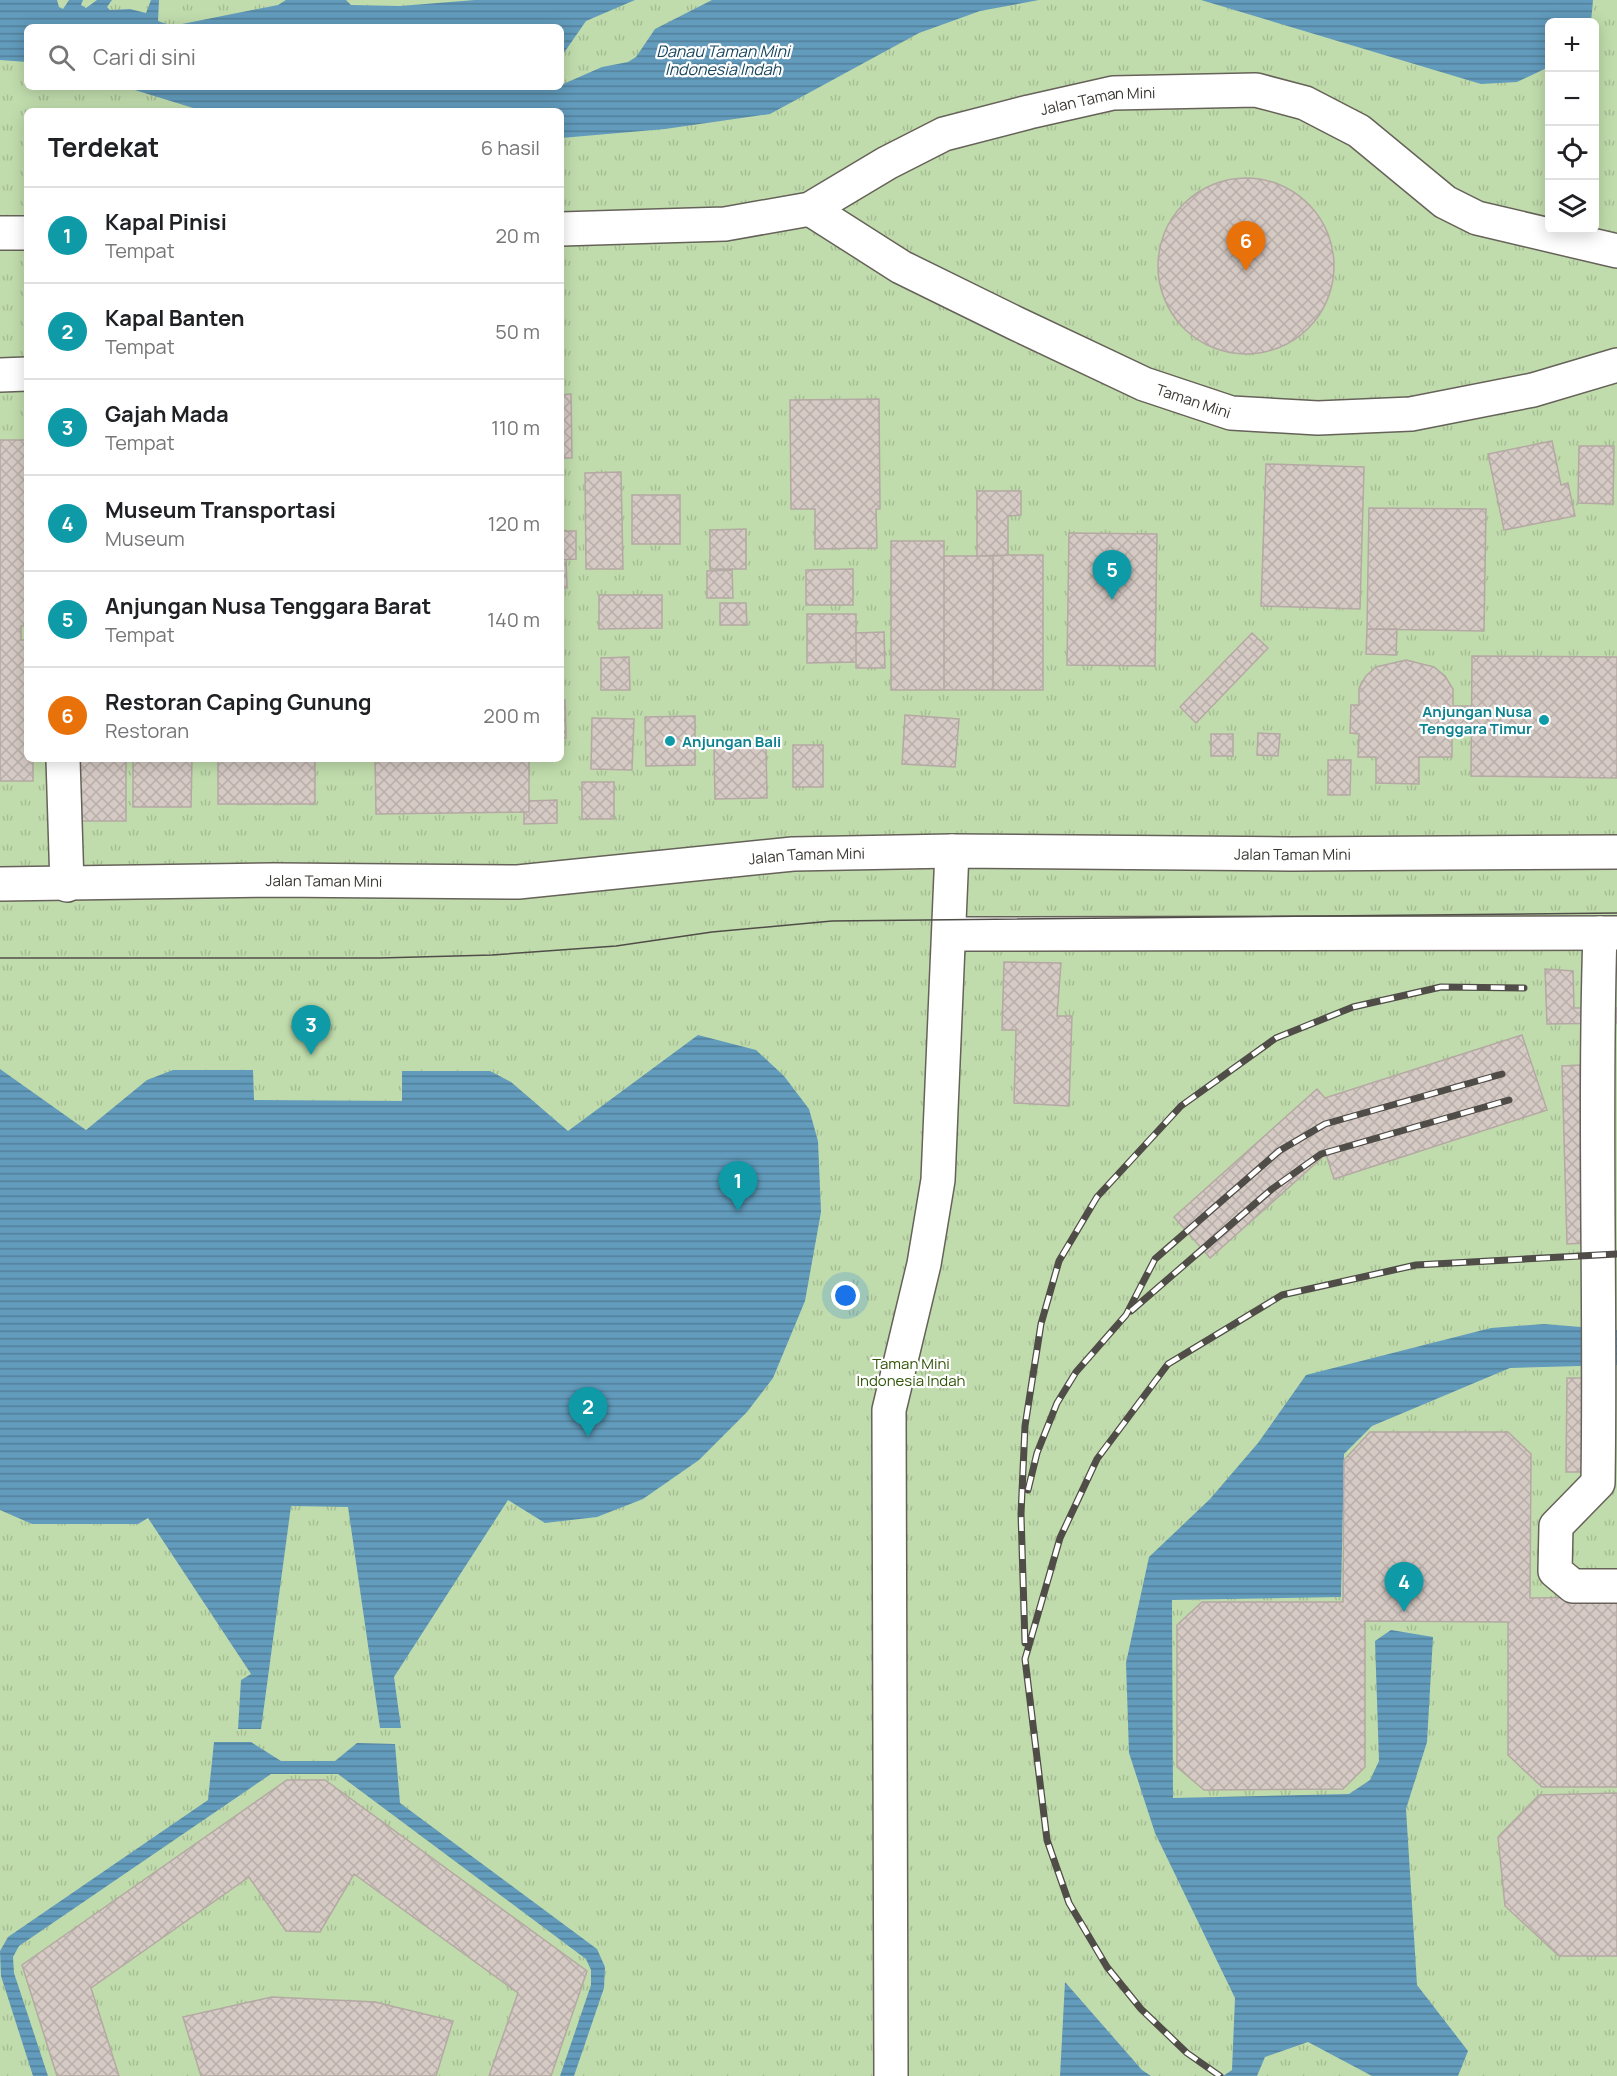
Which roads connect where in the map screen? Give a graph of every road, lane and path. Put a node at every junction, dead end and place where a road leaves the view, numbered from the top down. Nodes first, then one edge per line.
1 (810, 209) junction
2 (564, 229) edge
3 (0, 233) edge
4 (24, 233) edge
5 (1617, 251) edge
6 (1617, 365) edge
7 (24, 374) edge
8 (0, 375) edge
9 (63, 762) edge
10 (952, 851) junction
11 (1617, 852) edge
12 (0, 884) edge
13 (67, 885) junction
14 (1609, 933) edge
15 (949, 934) junction
16 (1607, 1107) edge
17 (1608, 1483) edge
18 (1617, 1586) edge
19 (891, 2076) edge

1 - 2 lane, Jalan Taman Mini
1 - 5 lane, Jalan Taman Mini
1 - 6 lane, Taman Mini
3 - 4 lane
7 - 8 lane
9 - 13 lane
10 - 11 lane, Jalan Taman Mini
10 - 13 lane, Jalan Taman Mini
10 - 15 lane
12 - 13 lane, Jalan Taman Mini
14 - 15 lane
14 - 16 lane
15 - 19 lane
16 - 17 lane
17 - 18 lane

